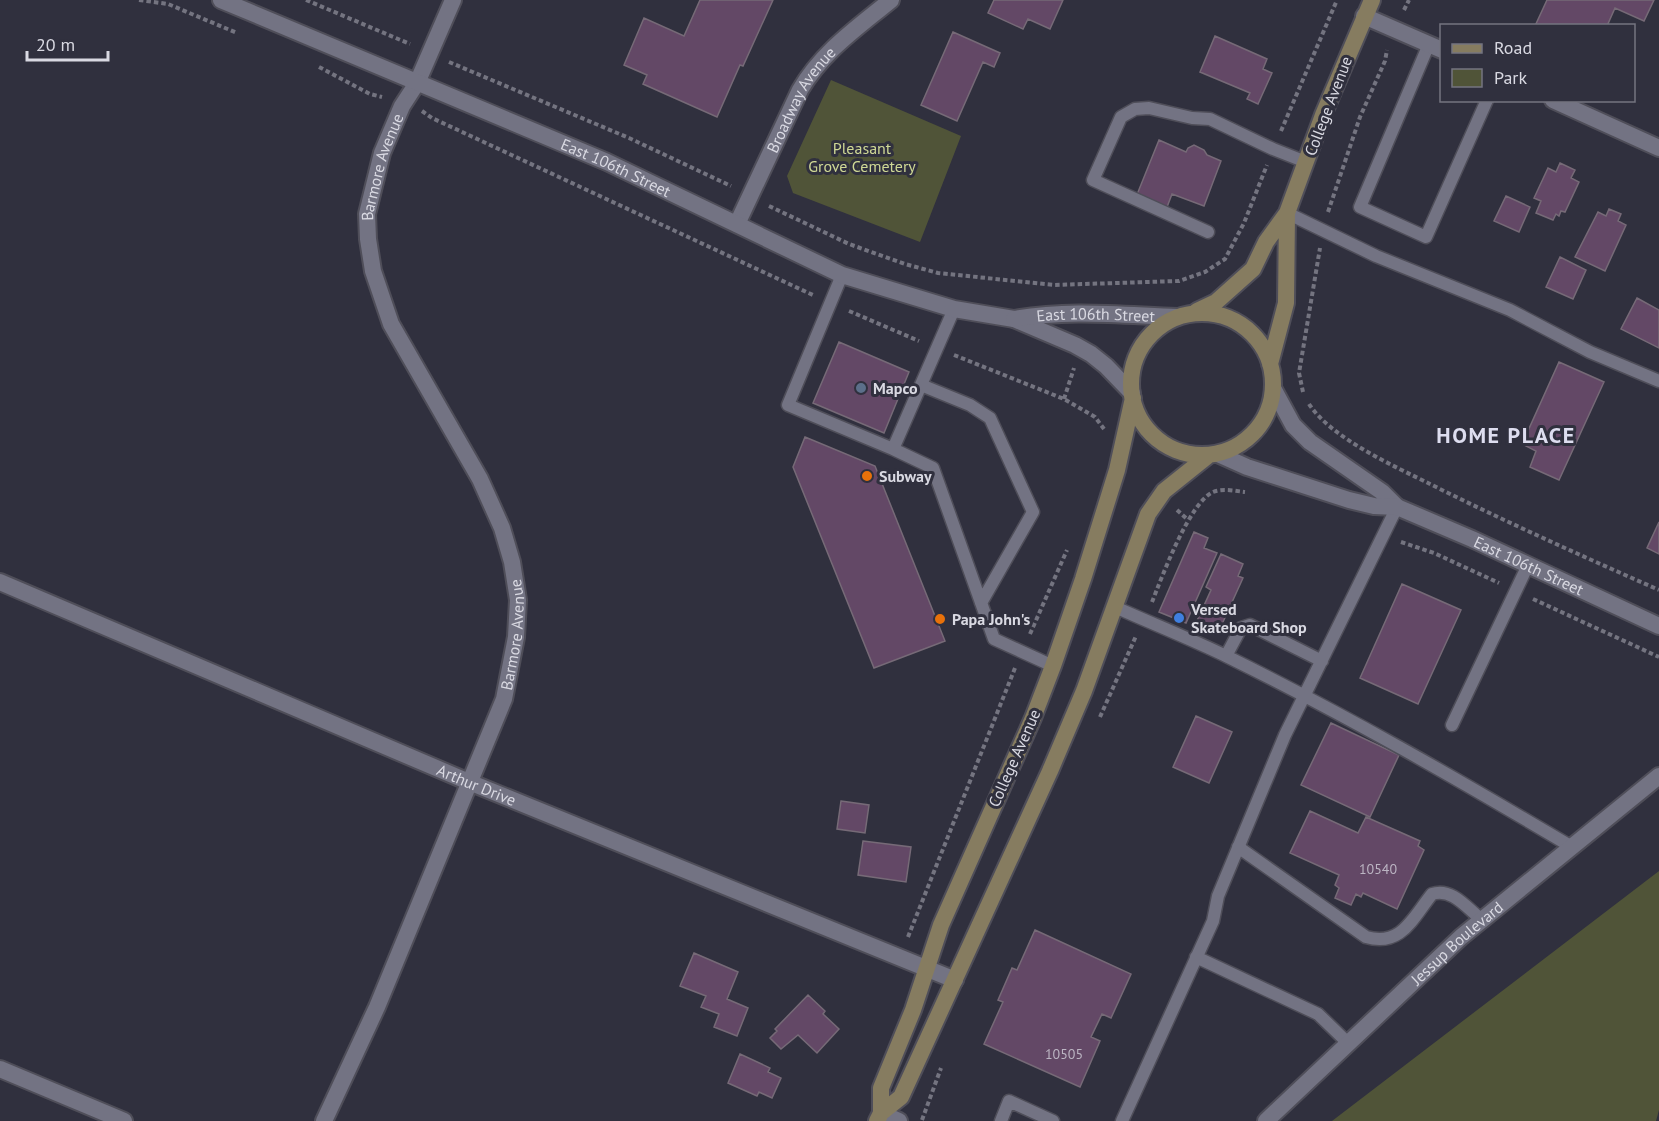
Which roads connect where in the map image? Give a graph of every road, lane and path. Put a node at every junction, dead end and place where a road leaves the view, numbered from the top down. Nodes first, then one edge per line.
1 (140, 0) edge
2 (221, 0) edge
3 (306, 0) edge
4 (453, 0) edge
5 (891, 0) edge
6 (1372, 0) edge
7 (1409, 0) edge
8 (1364, 16) junction
9 (1396, 30) junction
10 (242, 34) dead end
11 (1435, 47) edge
12 (430, 53) junction
13 (314, 64) dead end
14 (417, 83) junction
15 (405, 100) junction
16 (1486, 102) edge
17 (1557, 102) edge
18 (1659, 148) edge
19 (1306, 162) junction
20 (749, 195) junction
21 (1287, 213) junction
22 (737, 224) junction
23 (1323, 229) junction
24 (1208, 232) dead end
25 (1225, 259) dead end
26 (842, 275) junction
27 (831, 303) junction
28 (954, 309) junction
29 (1184, 316) junction
30 (1014, 319) junction
31 (937, 348) junction
32 (1270, 364) junction
33 (1659, 381) edge
34 (921, 385) junction
35 (1273, 388) junction
36 (1132, 395) junction
37 (1105, 430) dead end
38 (893, 449) junction
39 (1214, 454) junction
40 (1254, 492) dead end
41 (1397, 507) junction
42 (1383, 536) junction
43 (1070, 540) dead end
44 (1528, 565) junction
45 (0, 582) edge
46 (1515, 591) junction
47 (1659, 591) edge
48 (981, 603) junction
49 (1115, 607) junction
50 (1143, 620) junction
51 (1659, 626) edge
52 (1022, 652) junction
53 (1226, 656) junction
54 (1659, 657) edge
55 (1322, 661) junction
56 (1053, 666) junction
57 (1305, 696) junction
58 (1099, 718) dead end
59 (1452, 725) dead end
60 (1659, 776) edge
61 (469, 782) junction
62 (1238, 847) junction
63 (1572, 847) junction
64 (1482, 920) junction
65 (901, 957) junction
66 (1196, 957) junction
67 (926, 968) junction
68 (955, 980) junction
69 (1348, 1042) junction
70 (945, 1058) dead end
71 (0, 1070) edge
72 (879, 1117) edge
73 (124, 1121) edge
74 (324, 1121) edge
75 (899, 1121) edge
76 (922, 1121) edge
77 (1001, 1121) edge
78 (1053, 1121) edge
79 (1122, 1121) edge
80 (1266, 1121) edge

1 - 10 path
2 - 14 street, East 106th Street
3 - 12 path
4 - 12 street, Barmore Avenue
5 - 20 street, Broadway Avenue
6 - 8 main road, College Avenue
7 - 9 path
8 - 9 street
8 - 19 main road, College Avenue
9 - 11 street
9 - 23 path
11 - 16 lane
12 - 14 street, Barmore Avenue
12 - 20 path
13 - 15 path
14 - 15 street, Barmore Avenue
14 - 22 street, East 106th Street
15 - 27 path
15 - 61 street, Barmore Avenue
17 - 18 street
19 - 21 main road, College Avenue
19 - 24 lane
20 - 22 street, Broadway Avenue
20 - 25 path
21 - 23 lane
21 - 29 main road, College Avenue
21 - 32 main road, College Avenue
22 - 26 street, East 106th Street
23 - 33 lane
23 - 47 path
26 - 27 lane
26 - 28 street, East 106th Street
27 - 31 path
27 - 38 lane
28 - 30 street, East 106th Street
28 - 31 lane
29 - 30 street, East 106th Street
29 - 32 main road
29 - 36 main road
30 - 36 street, East 106th Street
31 - 34 lane
31 - 37 path
32 - 35 main road
34 - 38 lane
34 - 48 lane
35 - 39 main road
35 - 41 street, East 106th Street
36 - 39 main road
36 - 56 main road, College Avenue
38 - 48 lane
39 - 41 street, East 106th Street
39 - 49 main road
40 - 50 path
41 - 42 lane
41 - 44 street, East 106th Street
42 - 46 path
42 - 55 lane
43 - 52 path
44 - 46 lane
44 - 51 street, East 106th Street
45 - 61 street, Arthur Drive
46 - 54 path
46 - 59 lane
48 - 52 lane
49 - 50 lane
49 - 68 main road
50 - 53 lane
50 - 58 path
52 - 56 lane
52 - 65 path
53 - 55 lane
53 - 57 lane
55 - 57 lane
56 - 67 main road, College Avenue
57 - 62 lane
57 - 63 lane
60 - 63 street, Jessup Boulevard
61 - 65 street, Arthur Drive
61 - 74 street, Barmore Avenue
62 - 64 lane
62 - 66 lane
63 - 64 street, Jessup Boulevard
64 - 69 street, Jessup Boulevard
65 - 67 street, Arthur Drive
66 - 69 lane
66 - 79 lane
67 - 68 street, Arthur Drive
67 - 72 main road, College Avenue
68 - 72 main road
69 - 80 street, Jessup Boulevard
70 - 76 path
71 - 73 street
72 - 75 street
77 - 78 lane

